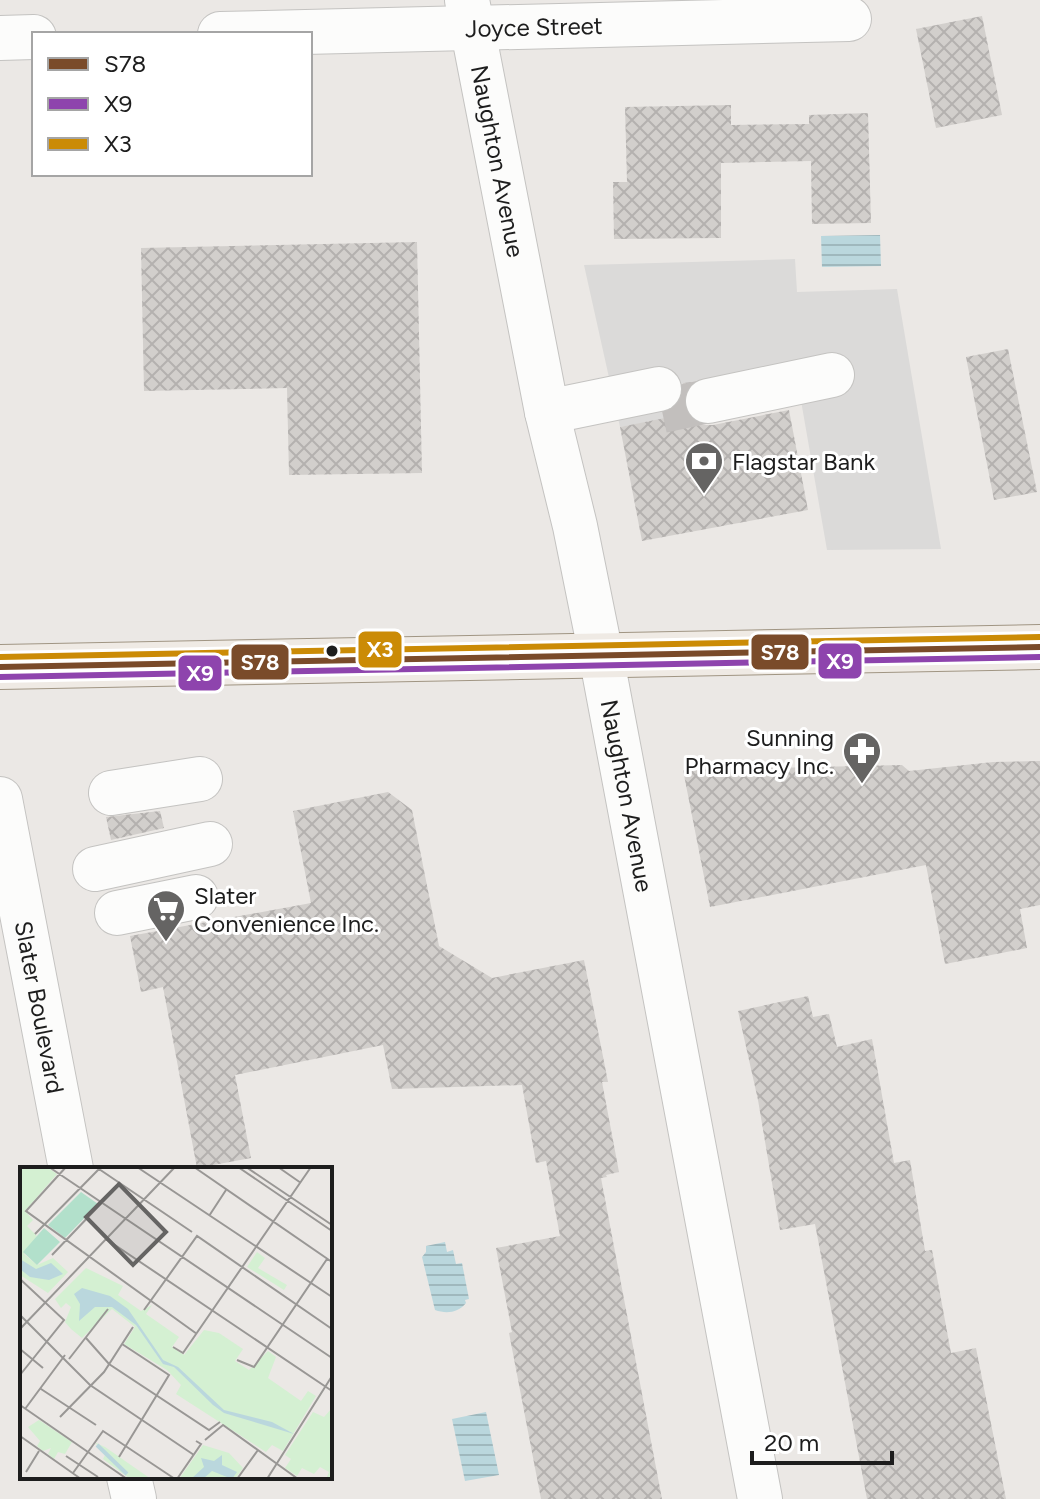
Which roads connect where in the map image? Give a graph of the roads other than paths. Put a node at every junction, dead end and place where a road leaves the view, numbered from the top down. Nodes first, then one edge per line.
1 (470, 15) edge
2 (849, 19) dead end
3 (246, 32) edge
4 (32, 37) edge
5 (0, 38) edge
6 (820, 367) dead end
7 (706, 390) tunnel mouth
8 (660, 400) tunnel mouth
9 (550, 423) junction
10 (1040, 647) edge
11 (601, 655) junction
12 (0, 667) edge
13 (200, 779) dead end
14 (111, 793) dead end
15 (0, 799) edge
16 (210, 844) dead end
17 (95, 869) dead end
18 (196, 897) dead end
19 (117, 913) dead end
20 (71, 1167) edge
21 (129, 1479) edge
22 (134, 1499) edge
23 (760, 1499) edge

1 - 2 street, Joyce Street
1 - 3 street, Joyce Street
1 - 9 street, Naughton Avenue
4 - 5 street
6 - 7 street
8 - 9 street
9 - 11 street, Naughton Avenue
10 - 11 main road
11 - 12 main road
11 - 23 street, Naughton Avenue
13 - 14 street
15 - 20 street, Slater Boulevard
16 - 17 street
18 - 19 street
21 - 22 street

